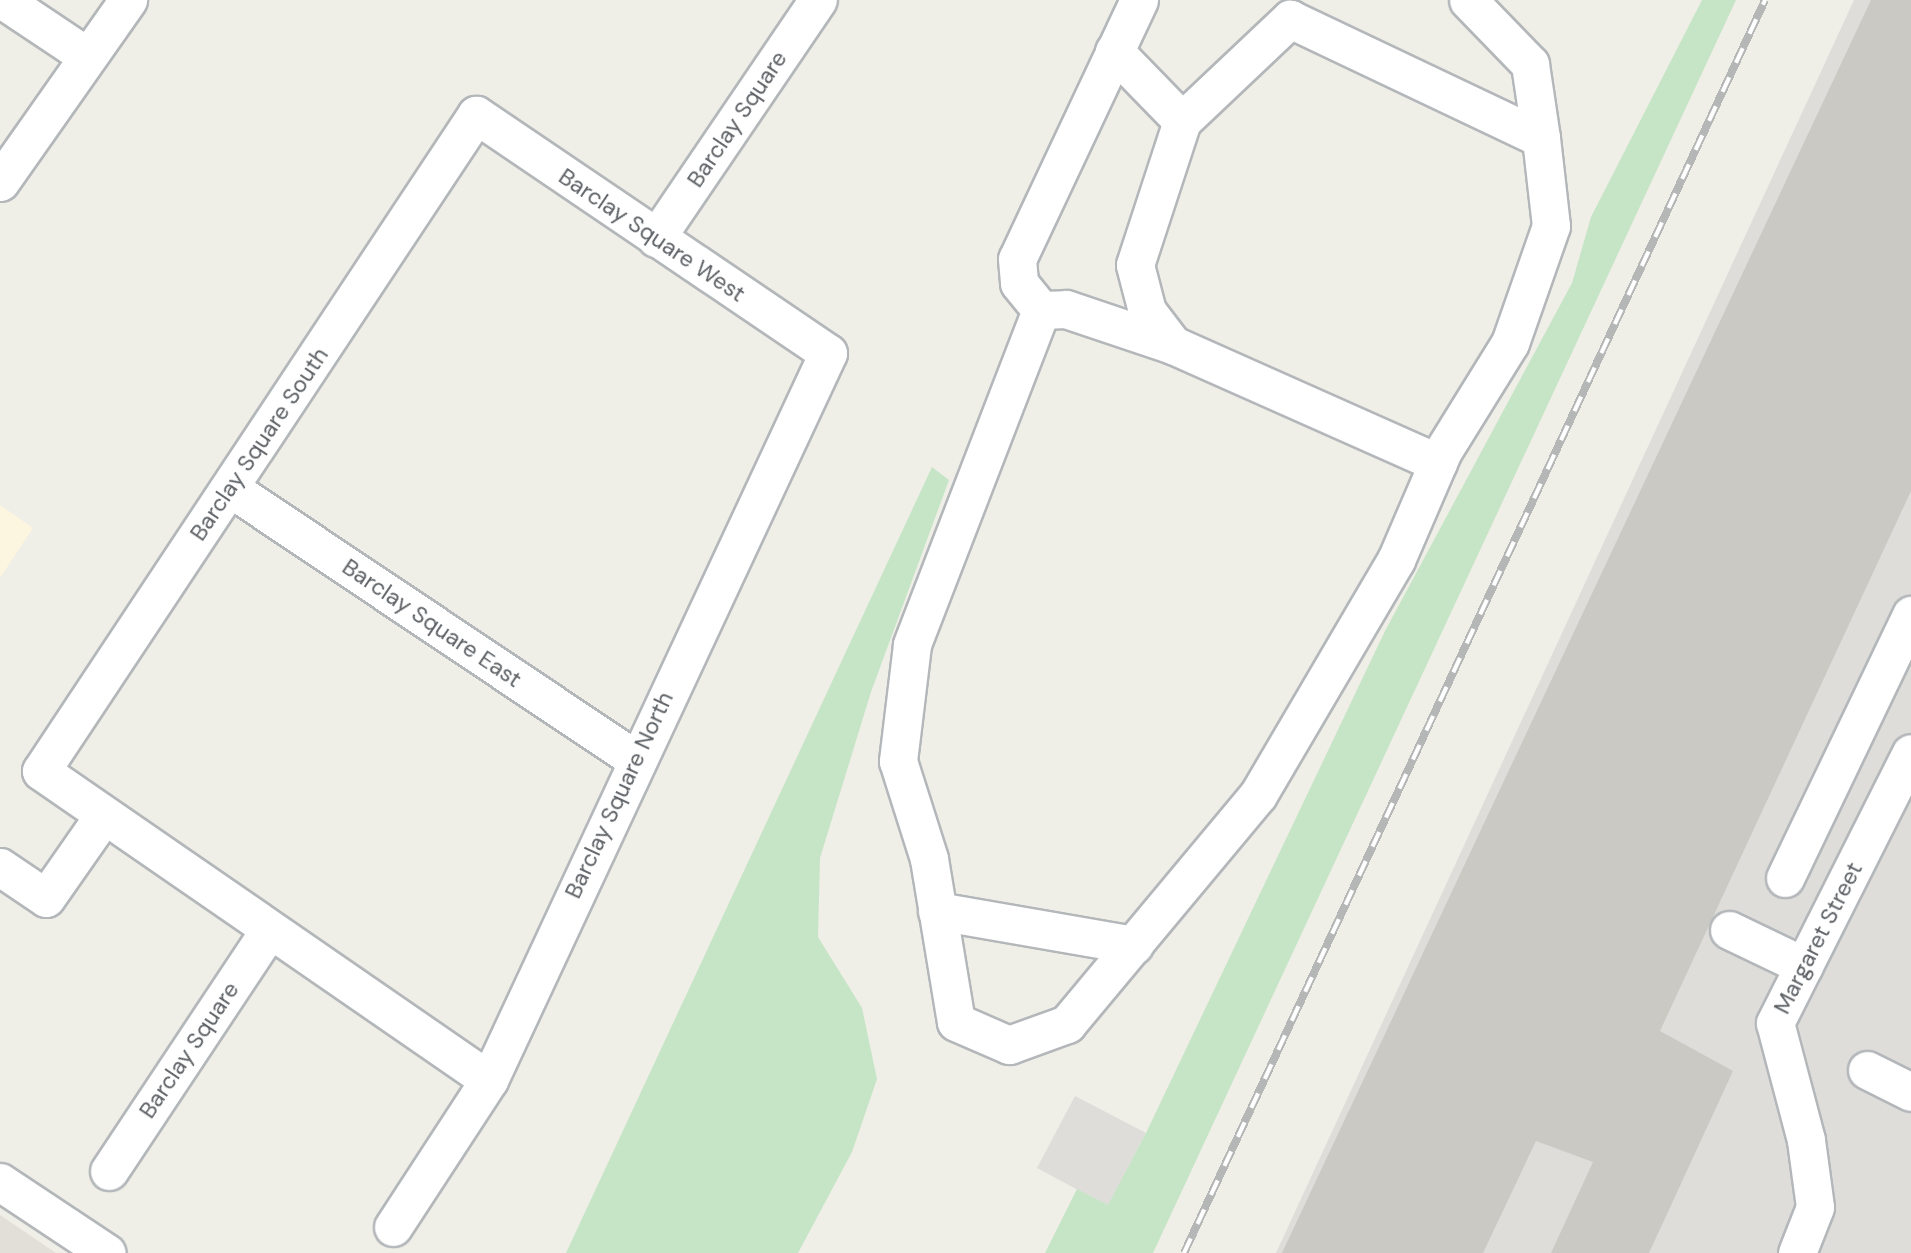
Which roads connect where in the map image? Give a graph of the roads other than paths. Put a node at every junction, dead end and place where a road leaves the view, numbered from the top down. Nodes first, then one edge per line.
1 (3, 0) edge
2 (128, 0) edge
3 (818, 0) edge
4 (1139, 0) edge
5 (1468, 0) edge
6 (1114, 51) junction
7 (88, 56) junction
8 (477, 116) joint
9 (1182, 121) junction
10 (1541, 138) junction
11 (0, 182) edge
12 (656, 239) junction
13 (1041, 310) junction
14 (1173, 345) junction
15 (828, 353) joint
16 (1438, 463) junction
17 (230, 488) junction
18 (1911, 615) edge
19 (1911, 753) edge
20 (634, 758) junction
21 (1828, 788) junction
22 (1881, 812) junction
23 (104, 815) junction
24 (0, 867) edge
25 (1785, 878) dead end
26 (937, 911) junction
27 (270, 930) junction
28 (1729, 930) dead end
29 (1133, 945) junction
30 (1804, 966) junction
31 (1867, 1070) dead end
32 (489, 1080) junction
33 (1911, 1091) edge
34 (109, 1171) dead end
35 (0, 1182) edge
36 (393, 1227) dead end
37 (107, 1253) edge
38 (1797, 1253) edge

1 - 7 street
2 - 7 street
3 - 12 street, Barclay Square
4 - 6 street
5 - 10 street
6 - 9 street
6 - 13 street
7 - 11 street
8 - 12 street, Barclay Square West
8 - 17 street, Barclay Square South
9 - 10 street
9 - 14 street
10 - 16 street
12 - 15 street, Barclay Square West
13 - 14 street
13 - 26 street
14 - 16 street
15 - 20 street, Barclay Square North
16 - 29 street
17 - 20 street, Barclay Square East
17 - 23 street, Barclay Square South
18 - 21 street
19 - 22 street, Margaret Street
20 - 32 street, Barclay Square North
21 - 22 street
21 - 25 street
22 - 30 street, Margaret Street
23 - 24 street
23 - 27 street
26 - 29 street
26 - 29 street
27 - 32 street
27 - 34 street, Barclay Square
28 - 30 street
30 - 38 street, Margaret Street
31 - 33 street
32 - 36 street, Barclay Square North
35 - 37 street

